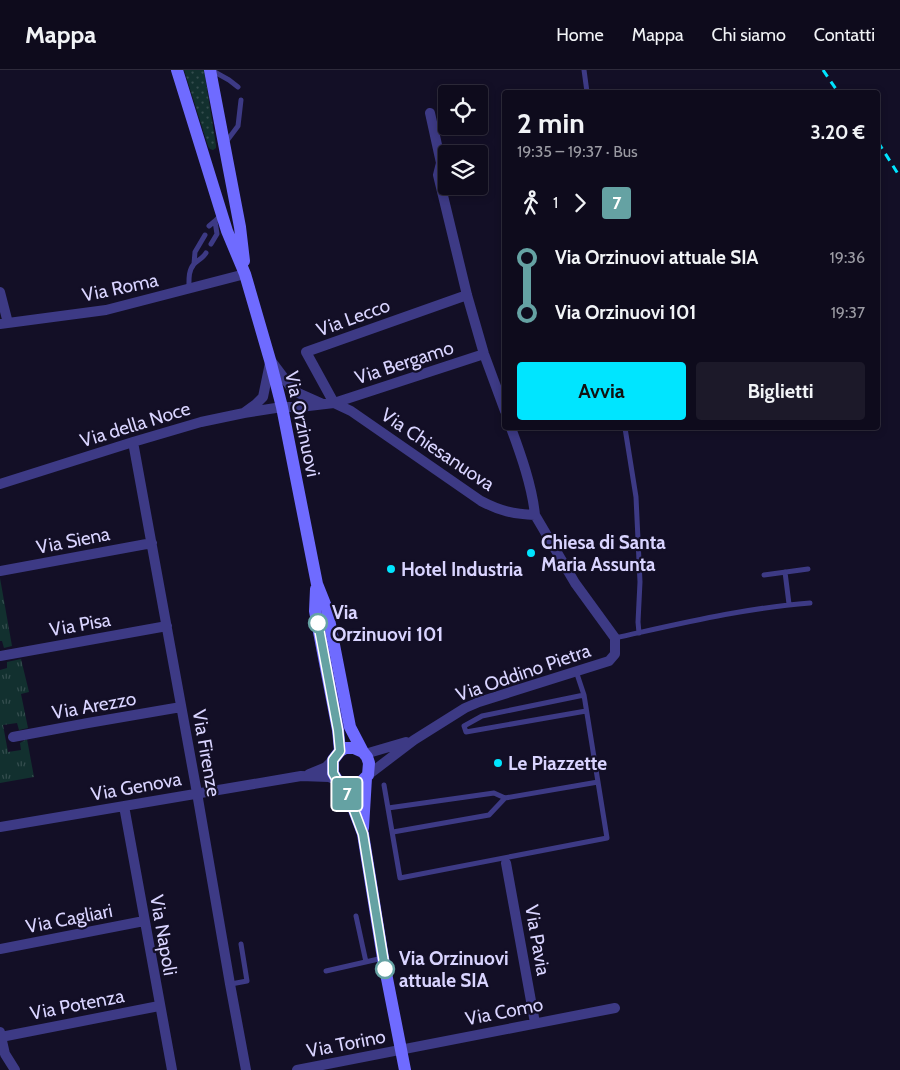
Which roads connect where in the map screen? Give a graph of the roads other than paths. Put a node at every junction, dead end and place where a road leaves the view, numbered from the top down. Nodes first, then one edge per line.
1 (177, 70) edge
2 (211, 70) edge
3 (584, 70) edge
4 (238, 87) dead end
5 (586, 90) edge
6 (241, 100) dead end
7 (430, 113) dead end
8 (224, 144) junction
9 (218, 217) junction
10 (209, 226) dead end
11 (204, 235) dead end
12 (211, 244) dead end
13 (206, 253) dead end
14 (194, 264) junction
15 (245, 274) junction
16 (189, 289) junction
17 (0, 292) edge
18 (467, 295) junction
19 (4, 323) edge
20 (484, 354) junction
21 (270, 360) junction
22 (502, 403) edge
23 (329, 404) junction
24 (282, 407) junction
25 (244, 413) junction
26 (512, 430) edge
27 (625, 430) edge
28 (133, 442) junction
29 (0, 484) edge
30 (534, 515) junction
31 (152, 542) junction
32 (808, 569) dead end
33 (0, 571) edge
34 (784, 572) junction
35 (764, 575) dead end
36 (317, 584) junction
37 (810, 603) dead end
38 (789, 604) junction
39 (167, 626) junction
40 (639, 633) junction
41 (615, 638) junction
42 (0, 656) edge
43 (576, 672) junction
44 (584, 694) junction
45 (181, 707) junction
46 (586, 711) junction
47 (13, 738) dead end
48 (414, 740) junction
49 (364, 753) junction
50 (337, 756) junction
51 (301, 776) junction
52 (367, 776) junction
53 (339, 781) junction
54 (598, 782) junction
55 (384, 785) dead end
56 (197, 793) junction
57 (505, 798) junction
58 (124, 806) junction
59 (388, 808) junction
60 (0, 827) edge
61 (392, 832) junction
62 (363, 834) junction
63 (506, 863) dead end
64 (356, 916) dead end
65 (144, 921) junction
66 (241, 944) dead end
67 (0, 949) edge
68 (383, 958) junction
69 (366, 962) junction
70 (326, 971) dead end
71 (230, 984) junction
72 (160, 1006) junction
73 (615, 1008) dead end
74 (536, 1023) junction
75 (1, 1034) edge
76 (401, 1050) junction
77 (321, 1068) edge
78 (15, 1070) edge
79 (172, 1070) edge
80 (246, 1070) edge
81 (297, 1070) edge
82 (405, 1070) edge

1 - 9 main road, Via Orzinuovi
2 - 4 lane
2 - 8 main road, Via Orzinuovi
3 - 5 lane
6 - 8 lane
7 - 18 street
8 - 15 main road, Via Orzinuovi
9 - 10 lane
9 - 12 lane
9 - 15 main road, Via Orzinuovi
11 - 14 lane
13 - 14 lane
14 - 16 lane
15 - 16 street, Via Roma
15 - 21 main road, Via Orzinuovi
16 - 19 street, Via Roma
17 - 19 street
18 - 20 street
18 - 23 street, Via Lecco
20 - 22 street
20 - 23 street, Via Bergamo
21 - 23 street, Via Chiesanuova
21 - 24 main road, Via Orzinuovi
21 - 25 street
23 - 24 street
23 - 30 street, Via Chiesanuova
24 - 25 street, Via della Noce
24 - 36 main road, Via Orzinuovi
25 - 28 street, Via della Noce
26 - 30 street
27 - 40 lane
28 - 29 street, Via della Noce
28 - 31 street, Via Firenze
30 - 41 street
31 - 33 street, Via Siena
31 - 39 street, Via Firenze
32 - 34 lane
34 - 35 lane
34 - 38 lane
36 - 49 main road, Via Orzinuovi
36 - 50 main road, Via Orzinuovi
37 - 38 lane
38 - 40 lane
39 - 42 street, Via Pisa
39 - 45 street, Via Firenze
40 - 41 lane
41 - 43 street, Via Oddino Pietra
43 - 44 lane
43 - 48 street, Via Oddino Pietra
44 - 46 lane
44 - 46 lane
45 - 47 street, Via Arezzo
45 - 56 street, Via Firenze
46 - 54 lane
48 - 49 street
48 - 52 street, Via Oddino Pietra
49 - 50 main road
49 - 52 main road, Via Orzinuovi
50 - 51 street
50 - 53 main road, Via Orzinuovi
51 - 53 street, Via Genova
51 - 56 street, Via Genova
52 - 53 main road
52 - 62 main road, Via Orzinuovi
53 - 62 main road, Via Orzinuovi
54 - 57 lane
54 - 61 lane
55 - 59 lane
56 - 58 street, Via Genova
56 - 71 street, Via Firenze
57 - 59 lane
57 - 61 lane
58 - 60 street, Via Genova
58 - 65 street, Via Napoli
59 - 61 lane
62 - 68 main road, Via Orzinuovi
63 - 74 street, Via Pavia
64 - 69 lane
65 - 67 street, Via Cagliari
65 - 72 street, Via Napoli
66 - 71 lane
68 - 69 lane
68 - 76 main road, Via Orzinuovi
69 - 70 lane
71 - 80 street, Via Firenze
72 - 75 street, Via Potenza
72 - 79 street, Via Napoli
73 - 74 street, Via Como
74 - 76 street, Via Como
75 - 78 street
76 - 77 street, Via Torino
76 - 82 main road, Via Orzinuovi
77 - 81 street, Via Torino

